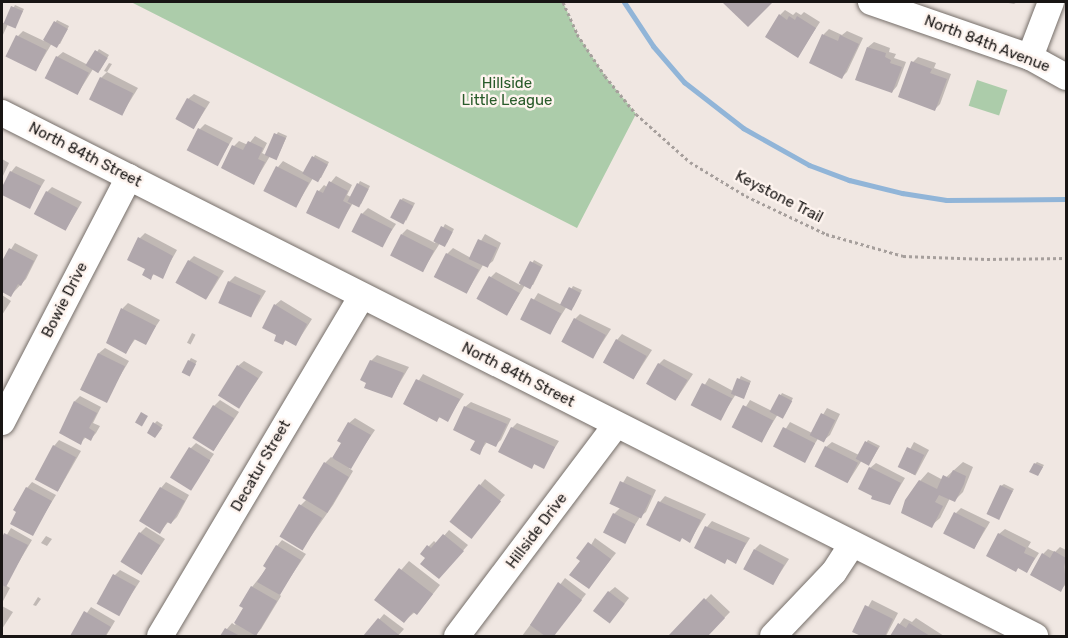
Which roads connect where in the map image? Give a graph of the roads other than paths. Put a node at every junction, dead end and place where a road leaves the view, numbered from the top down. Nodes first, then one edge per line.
1 (871, 2) edge
2 (1051, 2) edge
3 (1030, 57) junction
4 (1066, 77) edge
5 (2, 113) edge
6 (129, 177) junction
7 (362, 296) junction
8 (2, 422) edge
9 (616, 425) junction
10 (852, 544) junction
11 (160, 636) edge
12 (456, 636) edge
13 (772, 636) edge
14 (1035, 636) edge

1 - 3 street, North 84th Avenue
2 - 3 street
3 - 4 street, North 84th Avenue
5 - 6 street, North 84th Street
6 - 7 street, North 84th Street
6 - 8 street, Bowie Drive
7 - 9 street, North 84th Street
7 - 11 street, Decatur Street
9 - 10 street, North 84th Street
9 - 12 street, Hillside Drive
10 - 13 street
10 - 14 street, North 84th Street

